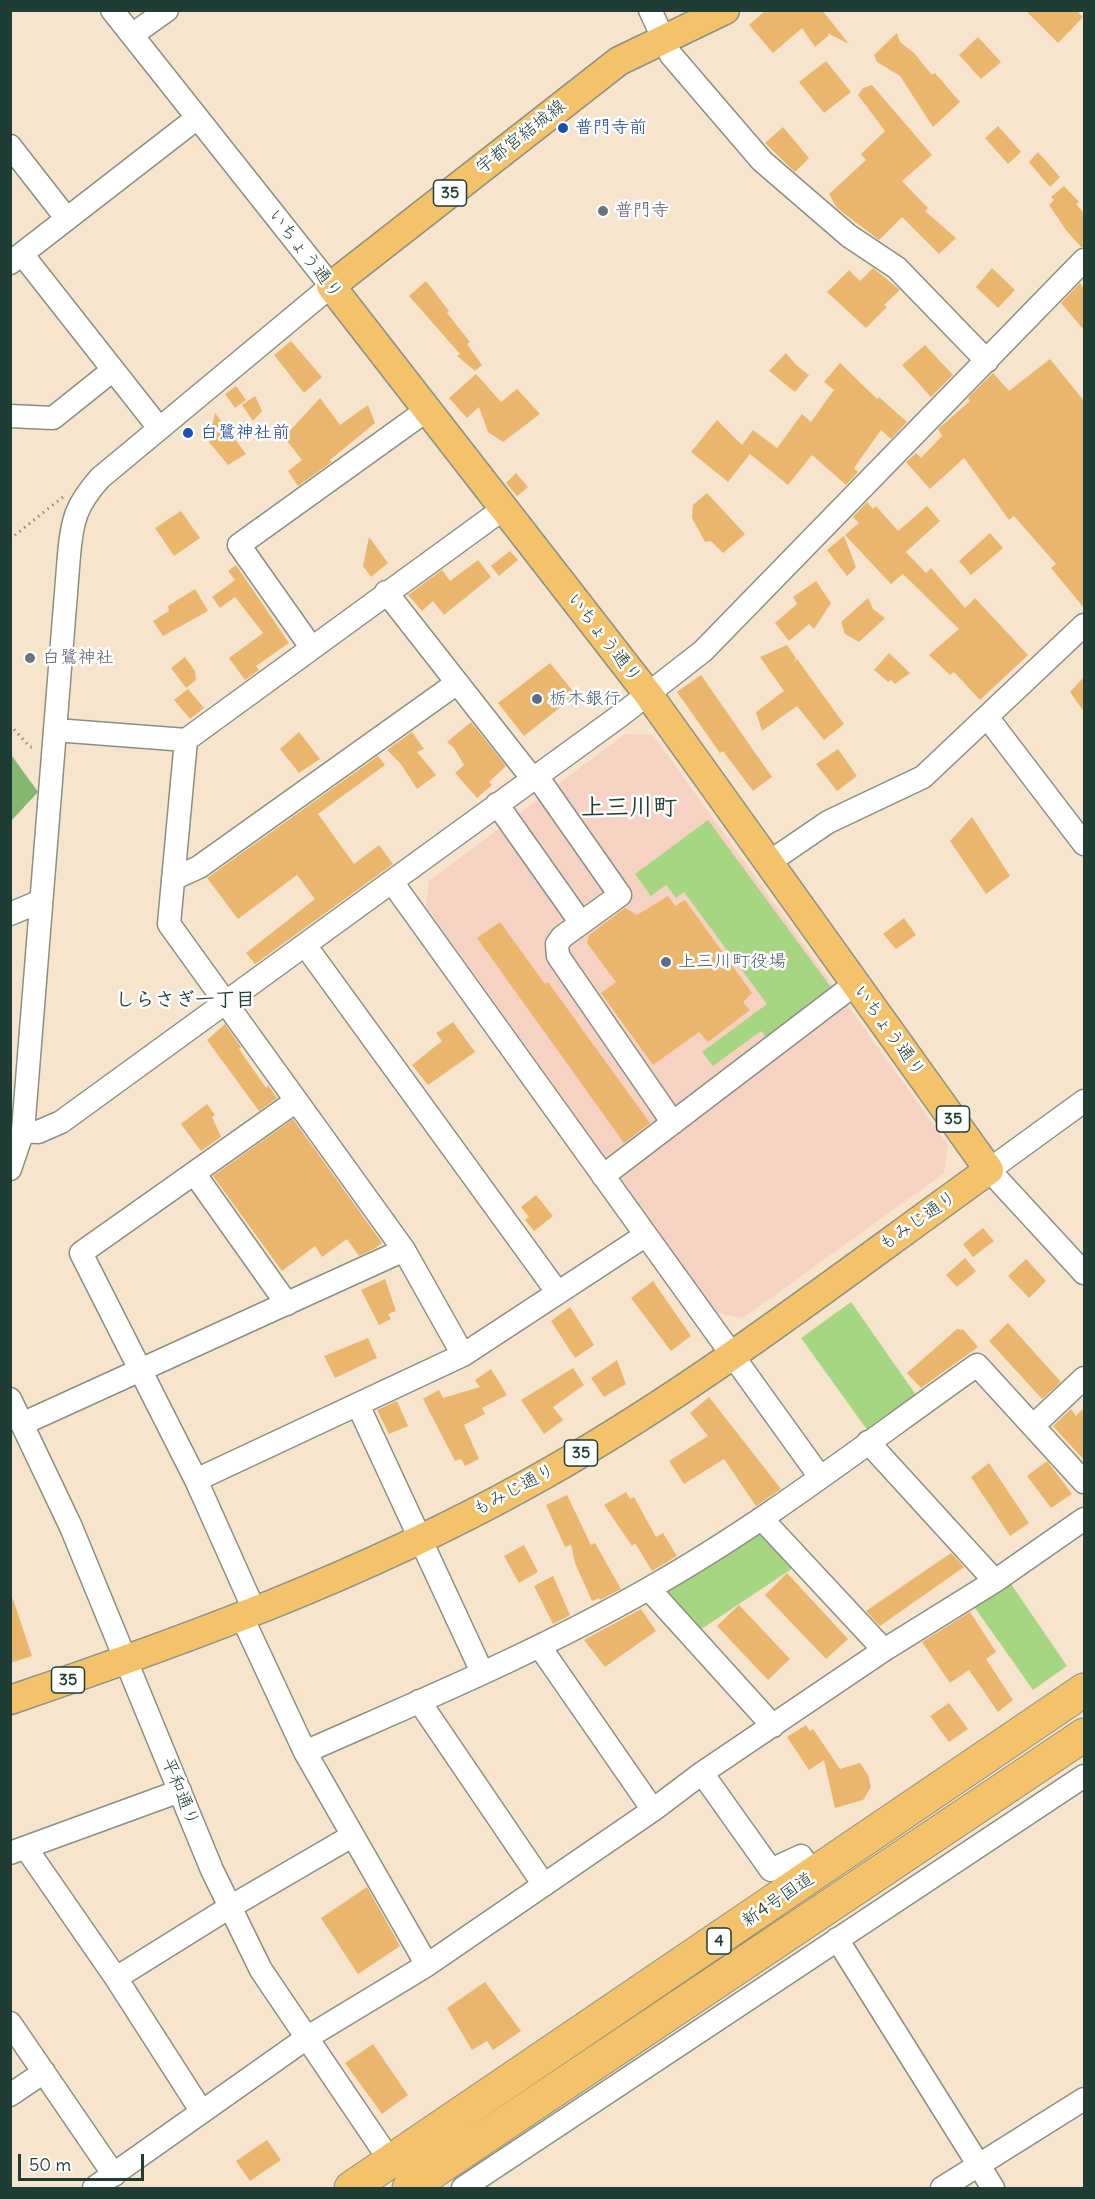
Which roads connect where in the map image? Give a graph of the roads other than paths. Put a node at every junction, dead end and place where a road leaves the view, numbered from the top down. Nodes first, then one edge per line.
1 (112, 10) edge
2 (167, 10) edge
3 (650, 10) edge
4 (725, 10) edge
5 (132, 35) junction
6 (662, 39) junction
7 (197, 118) junction
8 (10, 146) edge
9 (68, 219) junction
10 (16, 258) edge
11 (1083, 265) edge
12 (331, 286) junction
13 (987, 361) junction
14 (113, 370) junction
15 (427, 410) junction
16 (10, 416) edge
17 (159, 428) junction
18 (503, 509) junction
19 (386, 592) junction
20 (1084, 625) edge
21 (311, 647) junction
22 (457, 683) junction
23 (648, 694) junction
24 (987, 717) junction
25 (49, 739) junction
26 (186, 740) junction
27 (534, 777) junction
28 (497, 804) junction
29 (1084, 844) edge
30 (768, 863) junction
31 (173, 879) junction
32 (392, 882) junction
33 (41, 901) junction
34 (10, 914) edge
35 (580, 923) junction
36 (305, 945) junction
37 (855, 984) junction
38 (226, 1001) junction
39 (296, 1101) junction
40 (1084, 1101) edge
41 (673, 1123) junction
42 (23, 1131) junction
43 (10, 1169) edge
44 (989, 1170) junction
45 (194, 1173) junction
46 (603, 1176) junction
47 (646, 1235) junction
48 (404, 1250) junction
49 (1084, 1273) edge
50 (558, 1293) junction
51 (287, 1304) junction
52 (731, 1354) junction
53 (463, 1355) junction
54 (140, 1370) junction
55 (1084, 1378) edge
56 (10, 1399) edge
57 (358, 1405) junction
58 (24, 1423) junction
59 (1034, 1425) junction
60 (868, 1442) junction
61 (820, 1477) junction
62 (196, 1480) junction
63 (1084, 1482) edge
64 (762, 1519) junction
65 (1084, 1519) edge
66 (420, 1539) junction
67 (995, 1581) junction
68 (649, 1589) junction
69 (248, 1615) junction
70 (540, 1647) junction
71 (884, 1650) junction
72 (126, 1660) junction
73 (482, 1672) junction
74 (1084, 1690) edge
75 (10, 1700) edge
76 (419, 1701) junction
77 (773, 1726) junction
78 (1084, 1735) edge
79 (305, 1752) junction
80 (702, 1773) junction
81 (1084, 1776) edge
82 (180, 1791) junction
83 (652, 1810) junction
84 (352, 1836) junction
85 (18, 1850) edge
86 (815, 1876) junction
87 (544, 1885) junction
88 (230, 1907) junction
89 (837, 1938) junction
90 (426, 1965) junction
91 (116, 1978) junction
92 (10, 2023) edge
93 (308, 2037) junction
94 (44, 2072) junction
95 (10, 2095) edge
96 (1084, 2099) edge
97 (202, 2112) junction
98 (516, 2134) junction
99 (980, 2166) junction
100 (114, 2175) junction
101 (403, 2180) edge
102 (94, 2188) edge
103 (351, 2188) edge
104 (463, 2188) edge
105 (942, 2188) edge
106 (993, 2188) edge

1 - 5 street, いちょう通り
2 - 5 street
3 - 6 street
4 - 6 main road, 宇都宮結城線 / 35
5 - 7 street, いちょう通り
6 - 12 main road, 宇都宮結城線 / 35
6 - 13 street
7 - 9 street
7 - 12 street, いちょう通り
8 - 9 street
9 - 10 street
10 - 14 street
11 - 13 street
12 - 15 main road, いちょう通り / 35
12 - 17 street
13 - 23 street
14 - 16 street
14 - 17 street
15 - 18 main road, いちょう通り / 35
15 - 21 street
17 - 25 street
18 - 19 street
18 - 23 main road, いちょう通り / 35
19 - 21 street
19 - 22 street
20 - 24 street
21 - 26 street
22 - 27 street
22 - 31 street
23 - 27 street
23 - 30 main road, いちょう通り / 35
24 - 29 street
24 - 30 street
25 - 26 street
25 - 33 street
26 - 31 street
27 - 28 street
27 - 35 street
28 - 32 street
28 - 35 street
30 - 37 main road, いちょう通り / 35
31 - 38 street
32 - 36 street
32 - 46 street
33 - 34 street
33 - 42 street
35 - 41 street
36 - 38 street
36 - 50 street
37 - 41 street
37 - 44 main road, いちょう通り / 35
38 - 39 street
38 - 42 street
39 - 45 street
39 - 48 street
40 - 44 street, もみじ通り
41 - 46 street
42 - 43 street
44 - 49 street, いちょう通り
44 - 52 main road, もみじ通り / 35
45 - 51 street
45 - 54 street
46 - 47 street
47 - 50 street
47 - 52 street
48 - 51 street
48 - 53 street
50 - 53 street
51 - 54 street
52 - 61 street
52 - 66 main road, もみじ通り / 35
53 - 57 street
54 - 58 street
54 - 62 street
55 - 59 street
56 - 58 street, 平和通り
57 - 62 street
57 - 66 street
58 - 72 street, 平和通り
59 - 60 street
59 - 63 street
60 - 61 street
60 - 67 street
61 - 64 street
62 - 69 street
64 - 68 street
64 - 71 street
65 - 67 street
66 - 69 main road, もみじ通り / 35
66 - 73 street
67 - 71 street
68 - 70 street
68 - 77 street
69 - 72 main road, もみじ通り / 35
69 - 79 street
70 - 73 street
70 - 83 street
71 - 77 street
72 - 75 main road, もみじ通り / 35
72 - 82 street, 平和通り
73 - 76 street
74 - 86 highway, 新4号国道 / 4
76 - 79 street
76 - 87 street
77 - 80 street
78 - 98 highway, 新4号国道 / 4
79 - 84 street
80 - 83 street
80 - 86 street
81 - 89 street
82 - 85 street
82 - 88 street, 平和通り
83 - 87 street
84 - 88 street
84 - 90 street
85 - 91 street
86 - 101 highway, 新4号国道 / 4
87 - 90 street
88 - 91 street
88 - 93 street, 平和通り
89 - 98 street
89 - 99 street
90 - 93 street
91 - 97 street
92 - 94 street
93 - 97 street
93 - 101 street, 平和通り
94 - 95 street
94 - 100 street
96 - 99 street
97 - 100 street
98 - 101 highway, 新4号国道 / 4
98 - 104 street
99 - 105 street
99 - 106 street
100 - 102 street
101 - 103 highway, 新4号国道 / 4

